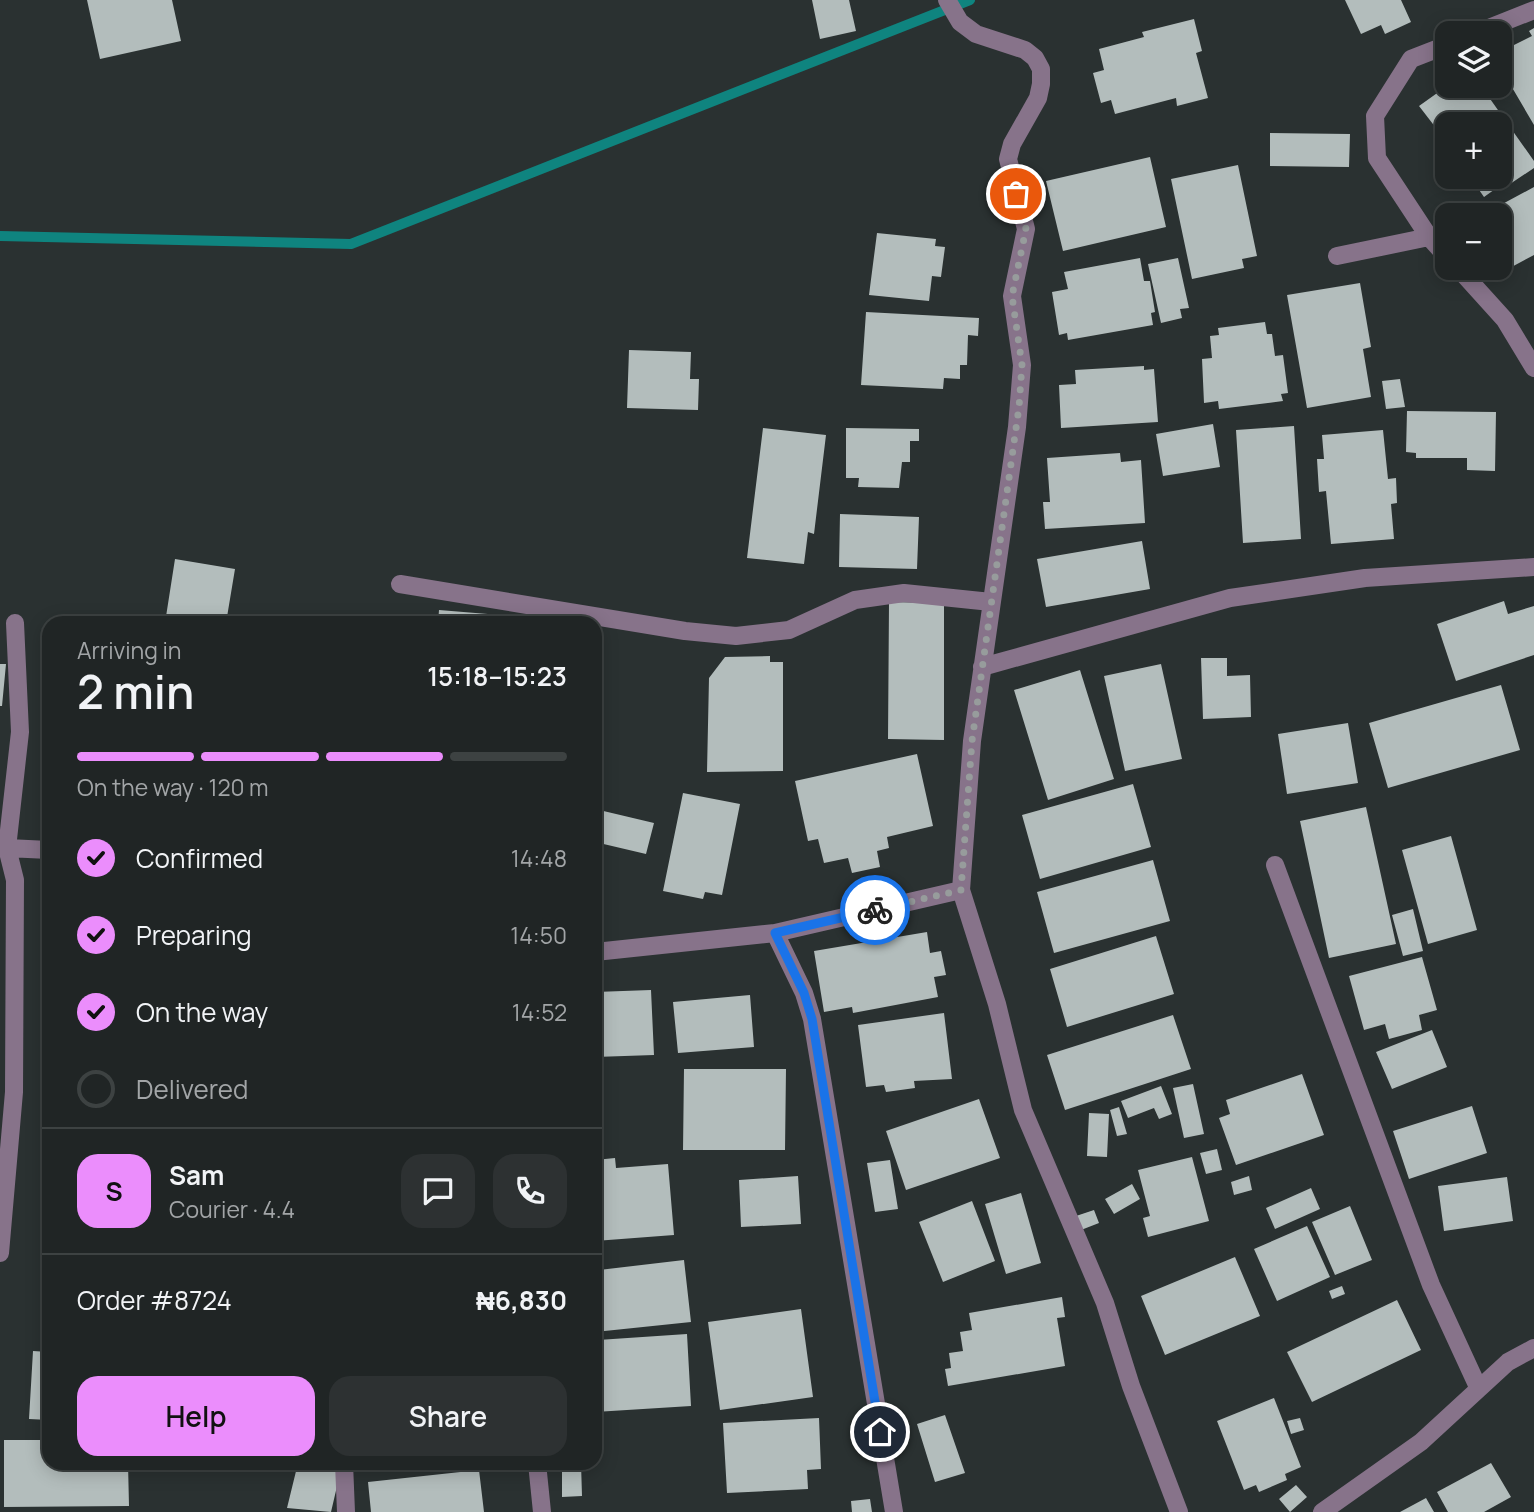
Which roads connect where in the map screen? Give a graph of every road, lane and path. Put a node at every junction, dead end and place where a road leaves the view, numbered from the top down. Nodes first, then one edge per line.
1 (947, 0) edge
2 (1534, 10) edge
3 (1506, 21) edge
4 (1435, 50) edge
5 (1429, 237) junction
6 (1435, 244) edge
7 (1337, 256) dead end
8 (1469, 280) edge
9 (1534, 368) edge
10 (1534, 567) edge
11 (400, 584) dead end
12 (991, 602) junction
13 (594, 616) edge
14 (602, 617) edge
15 (15, 623) dead end
16 (982, 667) junction
17 (6, 848) junction
18 (42, 850) edge
19 (1275, 865) dead end
20 (961, 890) junction
21 (775, 933) junction
22 (602, 951) edge
23 (0, 1253) edge
24 (1534, 1348) edge
25 (1478, 1387) junction
26 (344, 1470) edge
27 (538, 1470) edge
28 (1329, 1510) edge
29 (346, 1512) edge
30 (542, 1512) edge
31 (894, 1512) edge
32 (1179, 1512) edge

1 - 12 street
2 - 3 street
4 - 5 street
5 - 6 street
5 - 7 street
8 - 9 street
10 - 16 street
11 - 13 street
12 - 14 street
12 - 16 street
15 - 17 street
16 - 20 street
17 - 18 street
17 - 23 street
19 - 25 street
20 - 21 street
20 - 32 street
21 - 22 street
21 - 31 street
24 - 25 street
25 - 28 street
26 - 29 street
27 - 30 street

